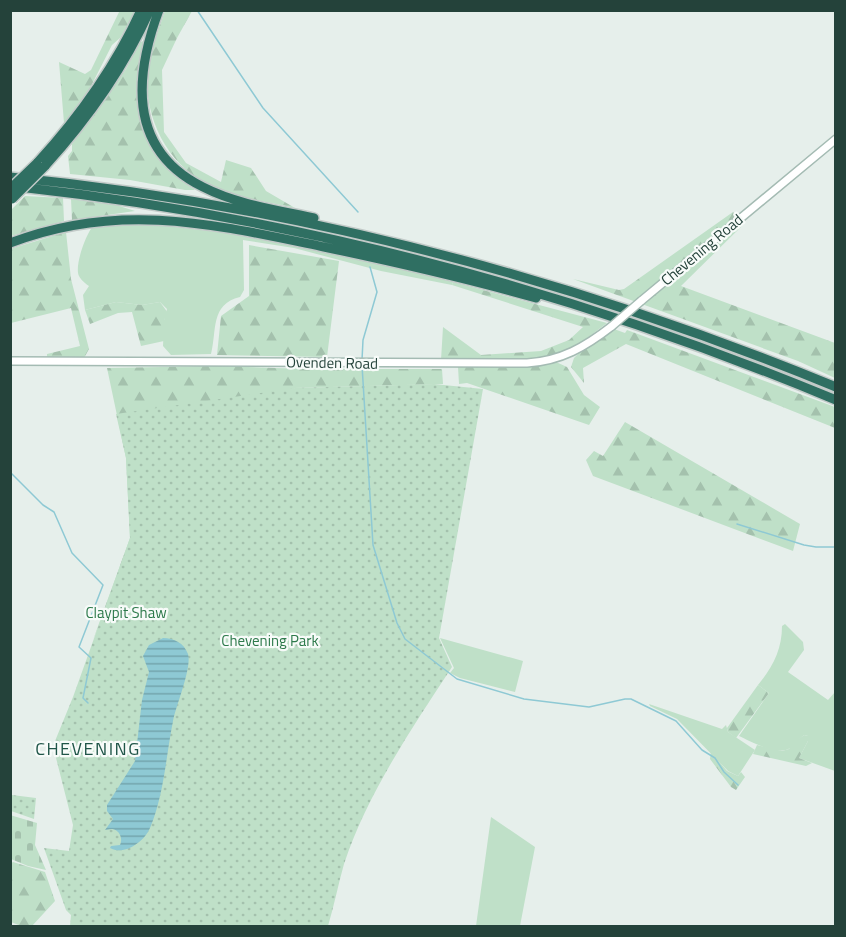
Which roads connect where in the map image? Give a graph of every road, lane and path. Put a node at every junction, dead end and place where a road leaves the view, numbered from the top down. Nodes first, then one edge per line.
1 (141, 10) edge
2 (150, 10) edge
3 (159, 10) edge
4 (836, 139) edge
5 (41, 164) junction
6 (10, 175) edge
7 (11, 194) edge
8 (10, 243) edge
9 (446, 256) junction
10 (608, 316) junction
11 (564, 356) joint
12 (10, 361) edge
13 (836, 387) edge
14 (836, 400) edge

1 - 5 highway
2 - 5 highway
3 - 9 highway
4 - 11 main road, Chevening Road, bridge
5 - 7 highway, bridge
6 - 9 highway
7 - 10 highway
8 - 10 highway
9 - 13 highway
10 - 14 highway
11 - 12 main road, Ovenden Road

